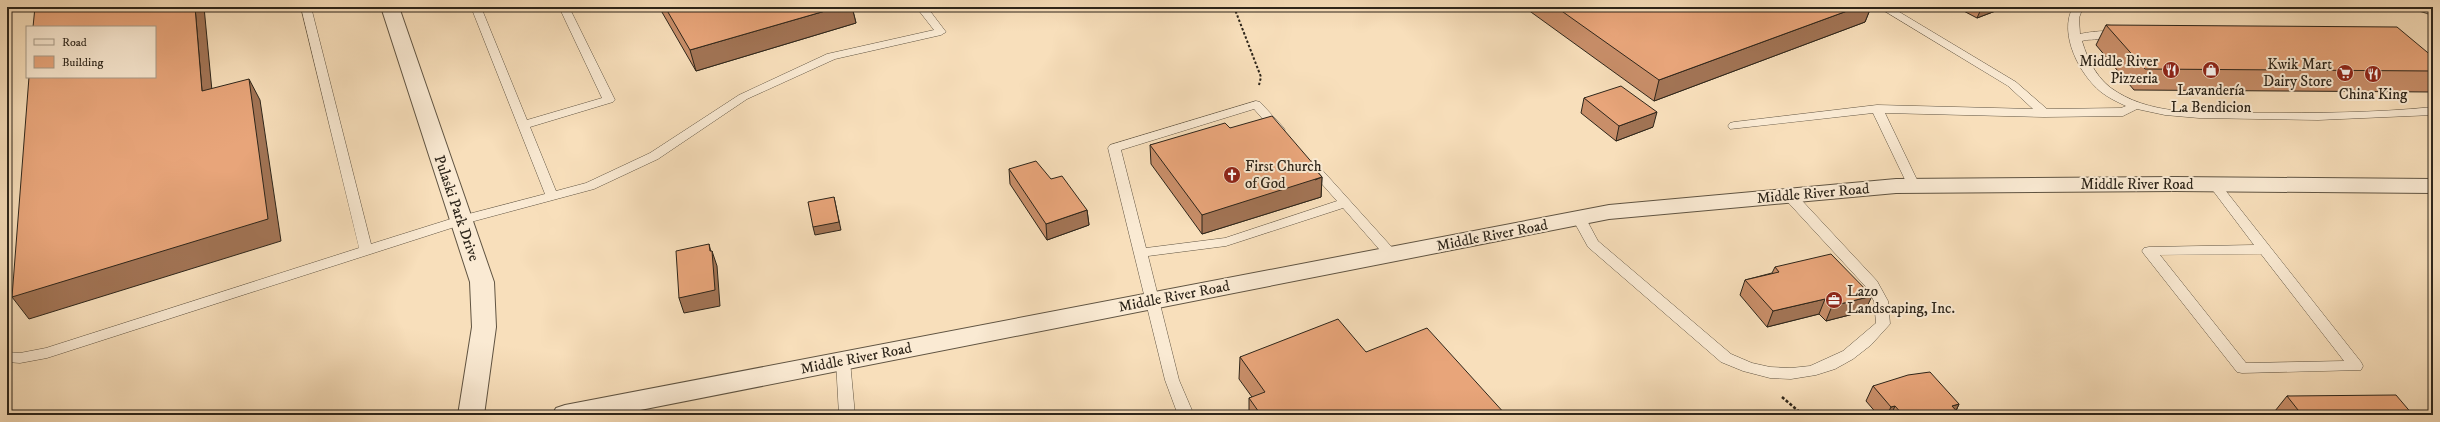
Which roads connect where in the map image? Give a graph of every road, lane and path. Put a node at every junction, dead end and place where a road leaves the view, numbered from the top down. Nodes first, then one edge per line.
1 (306, 7) edge
2 (390, 7) edge
3 (476, 7) edge
4 (564, 7) edge
5 (921, 7) edge
6 (1234, 7) edge
7 (1883, 7) edge
8 (2078, 7) edge
9 (2427, 7) edge
10 (2433, 10) edge
11 (2128, 34) edge
12 (2075, 39) junction
13 (1256, 105) junction
14 (2136, 105) junction
15 (1877, 109) junction
16 (2433, 112) edge
17 (2044, 113) junction
18 (524, 125) junction
19 (1734, 126) dead end
20 (1288, 139) edge
21 (1303, 157) edge
22 (2214, 184) junction
23 (1914, 186) junction
24 (2433, 186) edge
25 (1788, 195) junction
26 (552, 196) junction
27 (1345, 203) junction
28 (1579, 218) junction
29 (462, 220) junction
30 (2265, 249) junction
31 (366, 251) junction
32 (1139, 253) junction
33 (1391, 254) junction
34 (1151, 301) junction
35 (7, 357) edge
36 (843, 361) junction
37 (471, 415) edge
38 (565, 415) edge
39 (847, 415) edge
40 (1186, 415) edge

1 - 31 lane
2 - 29 street, Pulaski Park Drive
3 - 18 lane
4 - 18 lane
5 - 26 lane
6 - 13 path
7 - 17 lane
8 - 12 lane
9 - 10 street
11 - 12 lane
12 - 14 lane
13 - 20 lane
13 - 32 lane
14 - 16 lane
14 - 17 lane
15 - 17 lane
15 - 19 lane
15 - 23 lane
18 - 26 lane
21 - 27 lane
22 - 23 street, Middle River Road
22 - 24 street, Middle River Road
22 - 30 lane
23 - 25 street, Middle River Road
25 - 28 street, Middle River Road
25 - 28 lane
26 - 29 lane
27 - 32 lane
27 - 33 lane
28 - 33 street, Middle River Road
29 - 31 lane
29 - 37 street, Pulaski Park Drive
30 - 30 lane
31 - 35 lane
32 - 34 lane
33 - 34 street, Middle River Road
34 - 36 street, Middle River Road
34 - 40 lane
36 - 38 street, Middle River Road
36 - 39 lane

